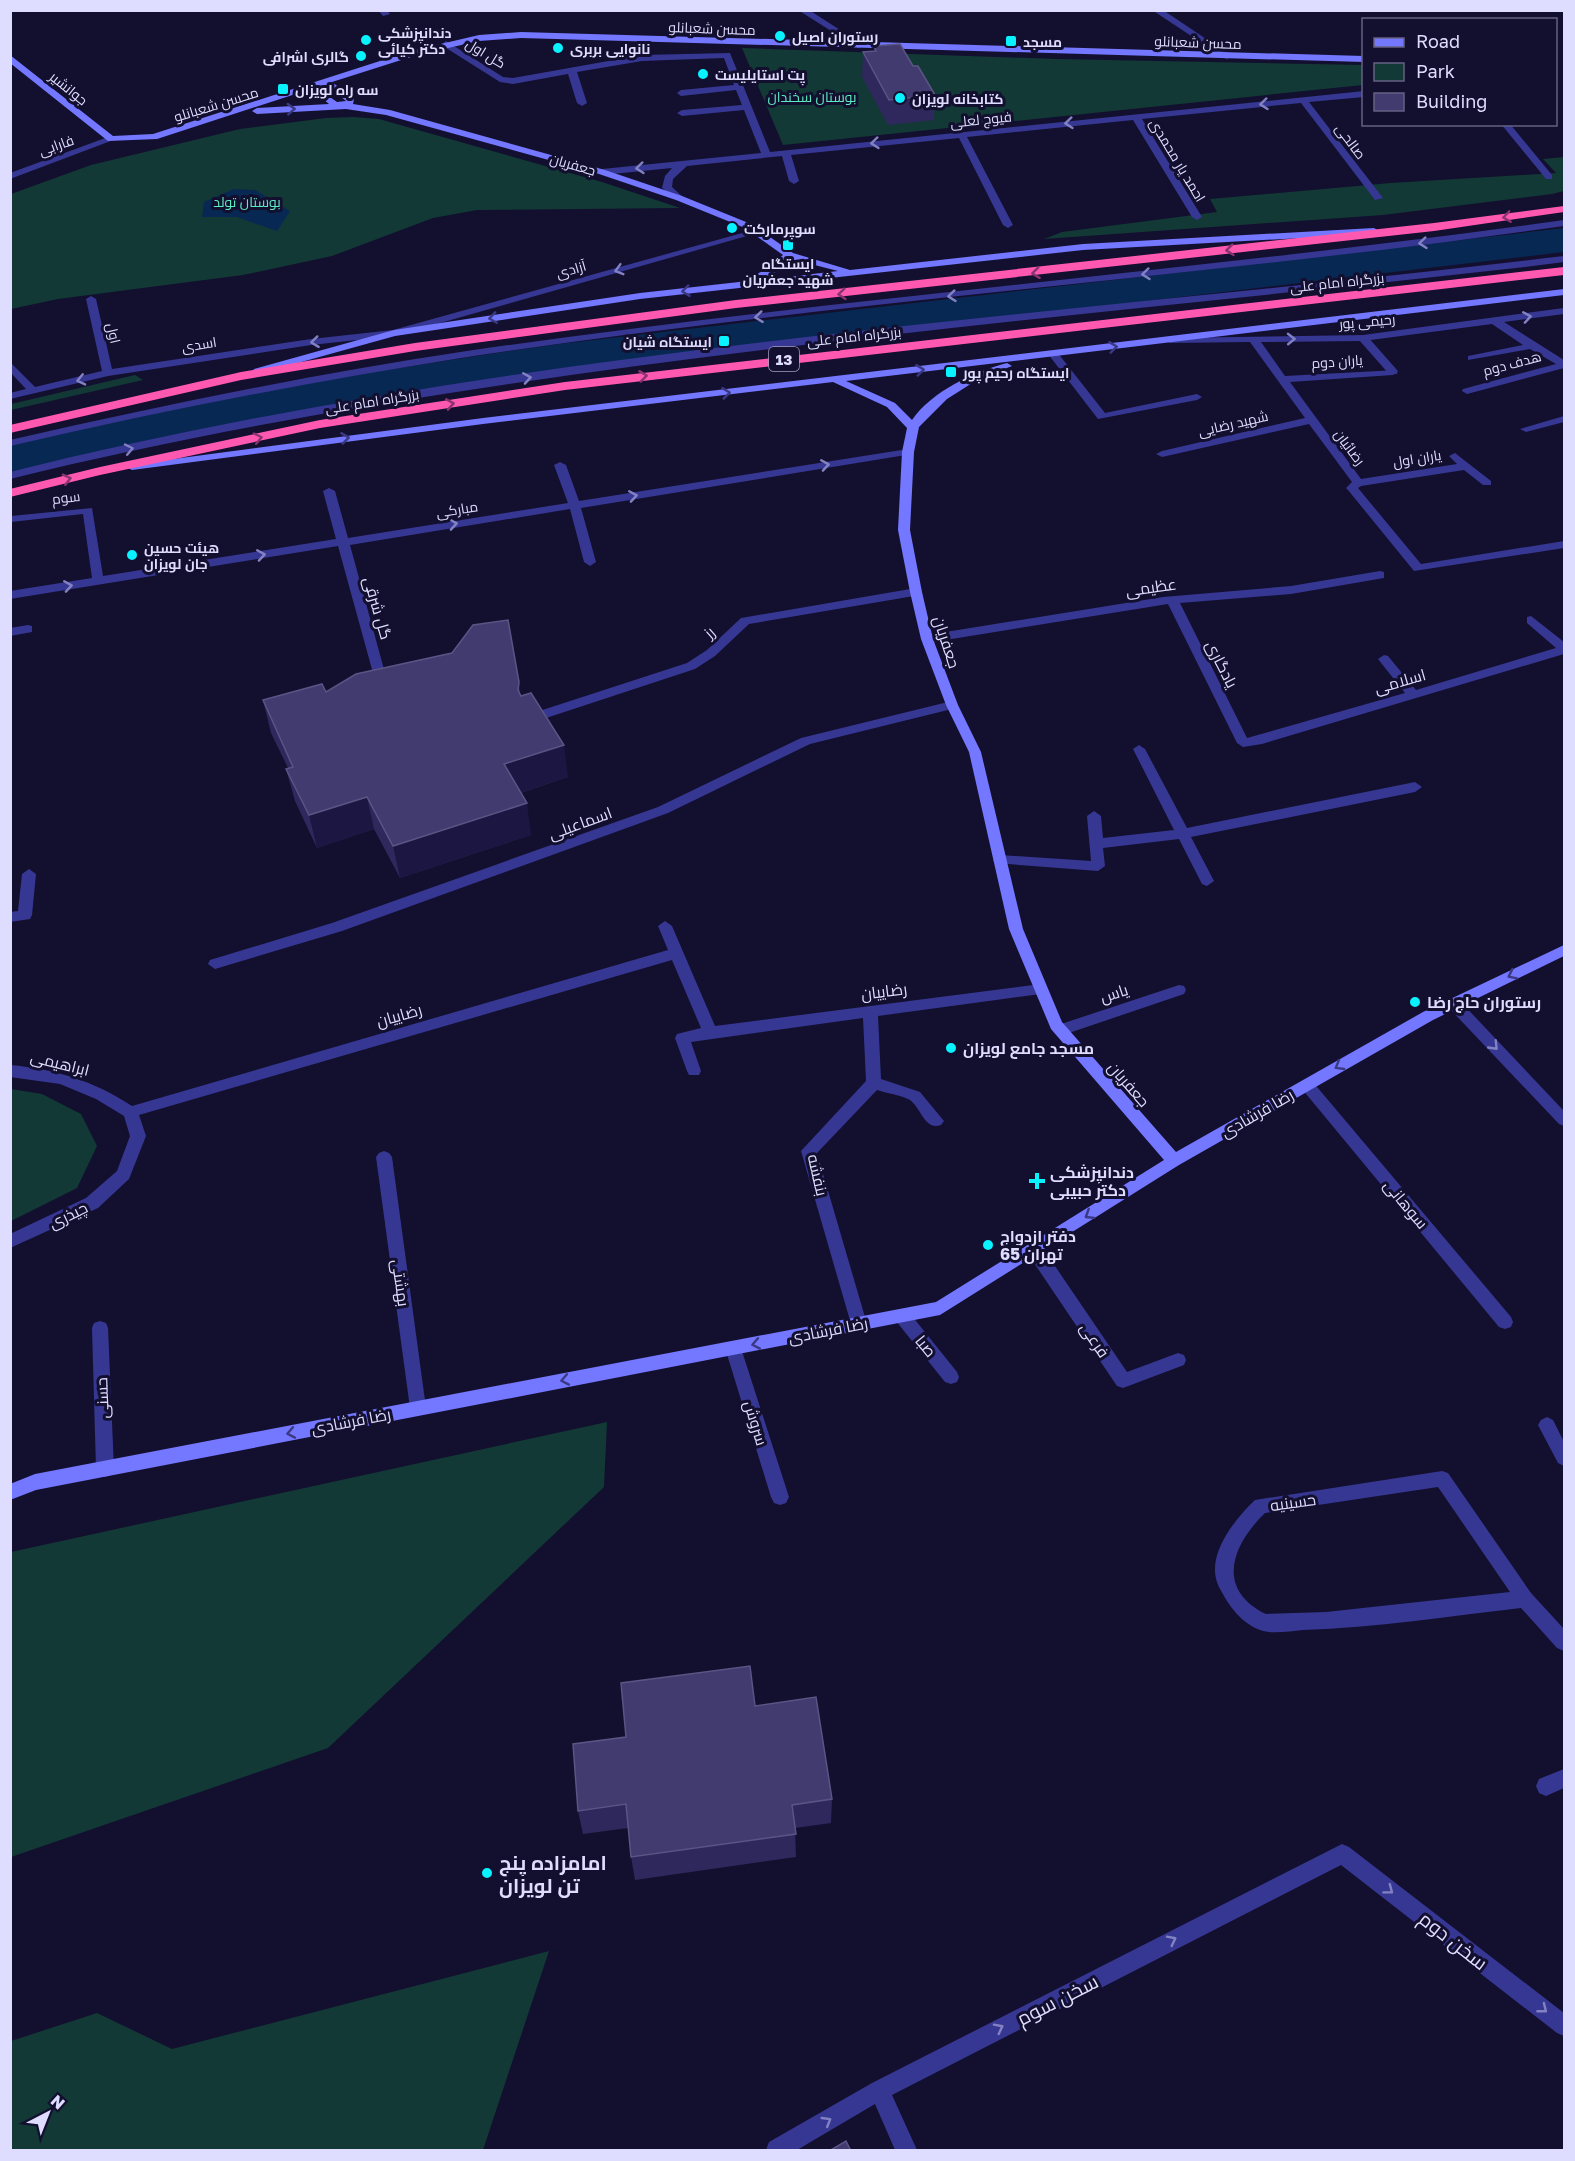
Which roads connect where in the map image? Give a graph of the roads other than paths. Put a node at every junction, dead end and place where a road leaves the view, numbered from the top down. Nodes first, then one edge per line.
1 (802, 10) edge
2 (1156, 10) edge
3 (446, 44) junction
4 (861, 46) junction
5 (1229, 57) junction
6 (10, 58) edge
7 (1362, 59) edge
8 (572, 72) junction
9 (320, 84) junction
10 (739, 87) junction
11 (681, 93) dead end
12 (1362, 94) edge
13 (1303, 100) junction
14 (582, 103) dead end
15 (346, 106) junction
16 (747, 107) junction
17 (236, 112) junction
18 (682, 113) dead end
19 (1136, 117) junction
20 (1507, 126) edge
21 (961, 134) junction
22 (111, 139) junction
23 (785, 152) junction
24 (766, 154) junction
25 (686, 163) junction
26 (602, 172) junction
27 (10, 176) edge
28 (1549, 177) dead end
29 (794, 182) dead end
30 (679, 198) junction
31 (1378, 198) dead end
32 (1564, 209) edge
33 (1197, 217) dead end
34 (1564, 223) edge
35 (1008, 225) dead end
36 (1434, 227) junction
37 (756, 232) junction
38 (789, 255) junction
39 (1564, 258) edge
40 (1564, 271) edge
41 (866, 272) junction
42 (731, 285) junction
43 (1564, 292) edge
44 (91, 299) dead end
45 (1564, 311) edge
46 (1495, 321) junction
47 (394, 333) junction
48 (1363, 338) junction
49 (1253, 339) junction
50 (1170, 340) junction
51 (1531, 346) junction
52 (1053, 354) junction
53 (1472, 358) dead end
54 (10, 365) edge
55 (1564, 365) edge
56 (108, 374) junction
57 (241, 376) junction
58 (1282, 379) junction
59 (836, 380) junction
60 (33, 391) junction
61 (1467, 391) dead end
62 (10, 396) edge
63 (1197, 397) dead end
64 (1564, 419) edge
65 (1312, 420) junction
66 (913, 427) junction
67 (10, 429) edge
68 (1526, 429) dead end
69 (10, 443) edge
70 (908, 452) junction
71 (1162, 454) dead end
72 (1455, 456) dead end
73 (560, 465) dead end
74 (1466, 466) junction
75 (99, 471) junction
76 (10, 476) edge
77 (1358, 483) junction
78 (1487, 483) dead end
79 (328, 491) dead end
80 (10, 493) edge
81 (575, 505) junction
82 (11, 519) edge
83 (342, 542) junction
84 (1564, 545) edge
85 (590, 562) dead end
86 (1380, 575) dead end
87 (98, 581) junction
88 (916, 592) junction
89 (10, 595) edge
90 (1172, 600) junction
91 (1531, 620) dead end
92 (28, 629) dead end
93 (10, 632) edge
94 (927, 639) junction
95 (1564, 649) edge
96 (1384, 659) dead end
97 (382, 684) edge
98 (1414, 694) junction
99 (951, 705) junction
100 (529, 719) edge
101 (1243, 743) joint
102 (1139, 749) dead end
103 (1415, 786) dead end
104 (1094, 816) dead end
105 (1182, 834) junction
106 (1096, 844) junction
107 (1000, 860) junction
108 (28, 874) dead end
109 (1207, 881) dead end
110 (10, 917) edge
111 (665, 926) dead end
112 (1564, 950) edge
113 (677, 953) junction
114 (215, 964) dead end
115 (1041, 989) junction
116 (1179, 990) dead end
117 (1454, 1004) junction
118 (870, 1011) junction
119 (1060, 1030) junction
120 (710, 1032) junction
121 (10, 1071) edge
122 (694, 1071) dead end
123 (874, 1083) junction
124 (1307, 1085) junction
125 (130, 1112) junction
126 (1564, 1120) edge
127 (936, 1121) dead end
128 (384, 1157) dead end
129 (1174, 1161) junction
130 (10, 1242) edge
131 (1034, 1249) junction
132 (902, 1316) junction
133 (1505, 1322) dead end
134 (859, 1324) junction
135 (100, 1328) dead end
136 (733, 1348) junction
137 (1178, 1360) dead end
138 (951, 1377) dead end
139 (418, 1408) junction
140 (1547, 1425) dead end
141 (1564, 1458) edge
142 (105, 1469) junction
143 (10, 1492) edge
144 (780, 1497) dead end
145 (1525, 1599) junction
146 (1564, 1642) edge
147 (1564, 1779) edge
148 (1546, 1786) dead end
149 (1342, 1854) joint
150 (1564, 2026) edge
151 (879, 2090) junction
152 (777, 2151) edge
153 (906, 2151) edge

1 - 4 street
2 - 5 street
3 - 4 main road, محسن شعبانلو
3 - 8 street, گل اول
3 - 9 main road, محسن شعبانلو
4 - 5 main road, محسن شعبانلو
5 - 7 main road, محسن شعبانلو
6 - 22 main road, جوانشیر
8 - 10 street
8 - 14 street
9 - 15 main road
9 - 17 main road, محسن شعبانلو
10 - 11 street
10 - 16 street
12 - 13 street, فیوج لعلی
13 -> 19 street, فیوج لعلی
13 - 31 street, صالحی
17 -> 15 main road
15 - 26 main road, جعفریان
16 - 18 street
16 - 24 street
17 - 22 main road, محسن شعبانلو
19 -> 21 street, فیوج لعلی
19 - 33 street, احمد یار محمدی
20 - 28 street
21 -> 23 street, فیوج لعلی
21 - 35 street
22 - 27 street, فارابی
23 - 24 street, فیوج لعلی
23 - 29 street
24 - 25 street, فیوج لعلی
25 -> 26 street, فیوج لعلی
25 - 30 street
26 - 30 main road, جعفریان
30 - 37 main road, جعفریان
32 -> 36 highway
34 -> 69 street
36 - 41 main road
36 -> 57 highway
37 - 38 main road, جعفریان
37 -> 47 street, آزادی
38 - 41 main road, جعفریان
38 - 42 main road
76 -> 39 street
75 -> 40 highway, بزرگراه امام علی / 13
41 - 42 main road
42 -> 47 main road
43 - 50 main road
44 - 56 street, اول
46 -> 45 street, رحیمی پور
46 - 48 street, رحیمی پور
46 - 51 street
47 -> 56 street, اسدی
47 - 57 main road
49 -> 48 street, رحیمی پور
48 - 58 street, یاران دوم
49 - 50 street, رحیمی پور
49 - 58 street, رضائیان
52 -> 50 main road
51 - 53 street
51 - 55 street
59 -> 52 main road
52 - 63 street
52 - 66 main road
54 - 60 street
55 - 61 street, هدف دوم
56 -> 60 street, اسدی
57 - 67 highway
58 - 65 street, رضائیان
59 - 66 main road
75 -> 59 main road
60 - 62 street, اسدی
64 - 68 street
65 - 71 street, شهید رضایی
65 - 77 street, رضائیان
66 - 70 main road, جعفریان
81 -> 70 street, مبارکی
70 - 88 main road, جعفریان
72 - 74 street, یاران اول
73 - 81 street
74 - 77 street, یاران اول
74 - 78 street
80 -> 75 highway, بزرگراه امام علی / 13
77 - 84 street, رضائیان
79 - 83 street, گل شرقی
83 -> 81 street, مبارکی
81 - 85 street
82 - 87 street, سوم
87 -> 83 street, مبارکی
83 - 97 street, گل شرقی
86 - 90 street, عظیمی
89 -> 87 street, مبارکی
88 - 94 main road, جعفریان
88 - 100 street, رز
90 - 94 street, عظیمی
90 - 101 street, یادگاری
91 - 95 street
92 - 93 street
94 - 99 main road, جعفریان
95 - 98 street, اسلامی
96 - 98 street
98 - 101 street, اسلامی
99 - 107 main road, جعفریان
99 - 114 street, اسماعیلی
102 - 105 street
103 - 105 street
104 - 106 street
105 - 106 street
105 - 109 street
106 - 107 street
107 - 115 main road, جعفریان
108 - 110 street
111 - 113 street
112 -> 117 main road, رضا فرشادی
113 - 120 street
113 - 125 street, رضاییان
115 - 118 street, رضاییان
115 - 119 main road, جعفریان
116 - 119 street, یاس
117 -> 124 main road, رضا فرشادی
117 -> 126 street
118 - 120 street, رضاییان
118 - 123 street
119 - 129 main road, جعفریان
120 - 122 street, رضاییان
121 - 125 street, ابراهیمی
123 - 127 street
123 - 134 street, بنفشه
124 - 129 main road, رضا فرشادی
124 - 133 street, سوهانی
125 - 130 street, چیذری
128 - 139 street, بهشتی
129 -> 131 main road, رضا فرشادی
131 - 132 main road, رضا فرشادی
131 - 137 street, فرعی
132 - 134 main road, رضا فرشادی
132 - 138 street, صبا
134 -> 136 main road, رضا فرشادی
135 - 142 street, حسنی
136 -> 139 main road, رضا فرشادی
136 - 144 street, سروش
139 -> 142 main road, رضا فرشادی
140 - 141 street
142 - 143 main road, رضا فرشادی
145 - 145 street, حسینیه
145 - 146 street, حسینیه
147 - 148 street
149 -> 150 street, سخن دوم
151 -> 149 street, سخن سوم
152 -> 151 street, سخن سوم
151 - 153 street

